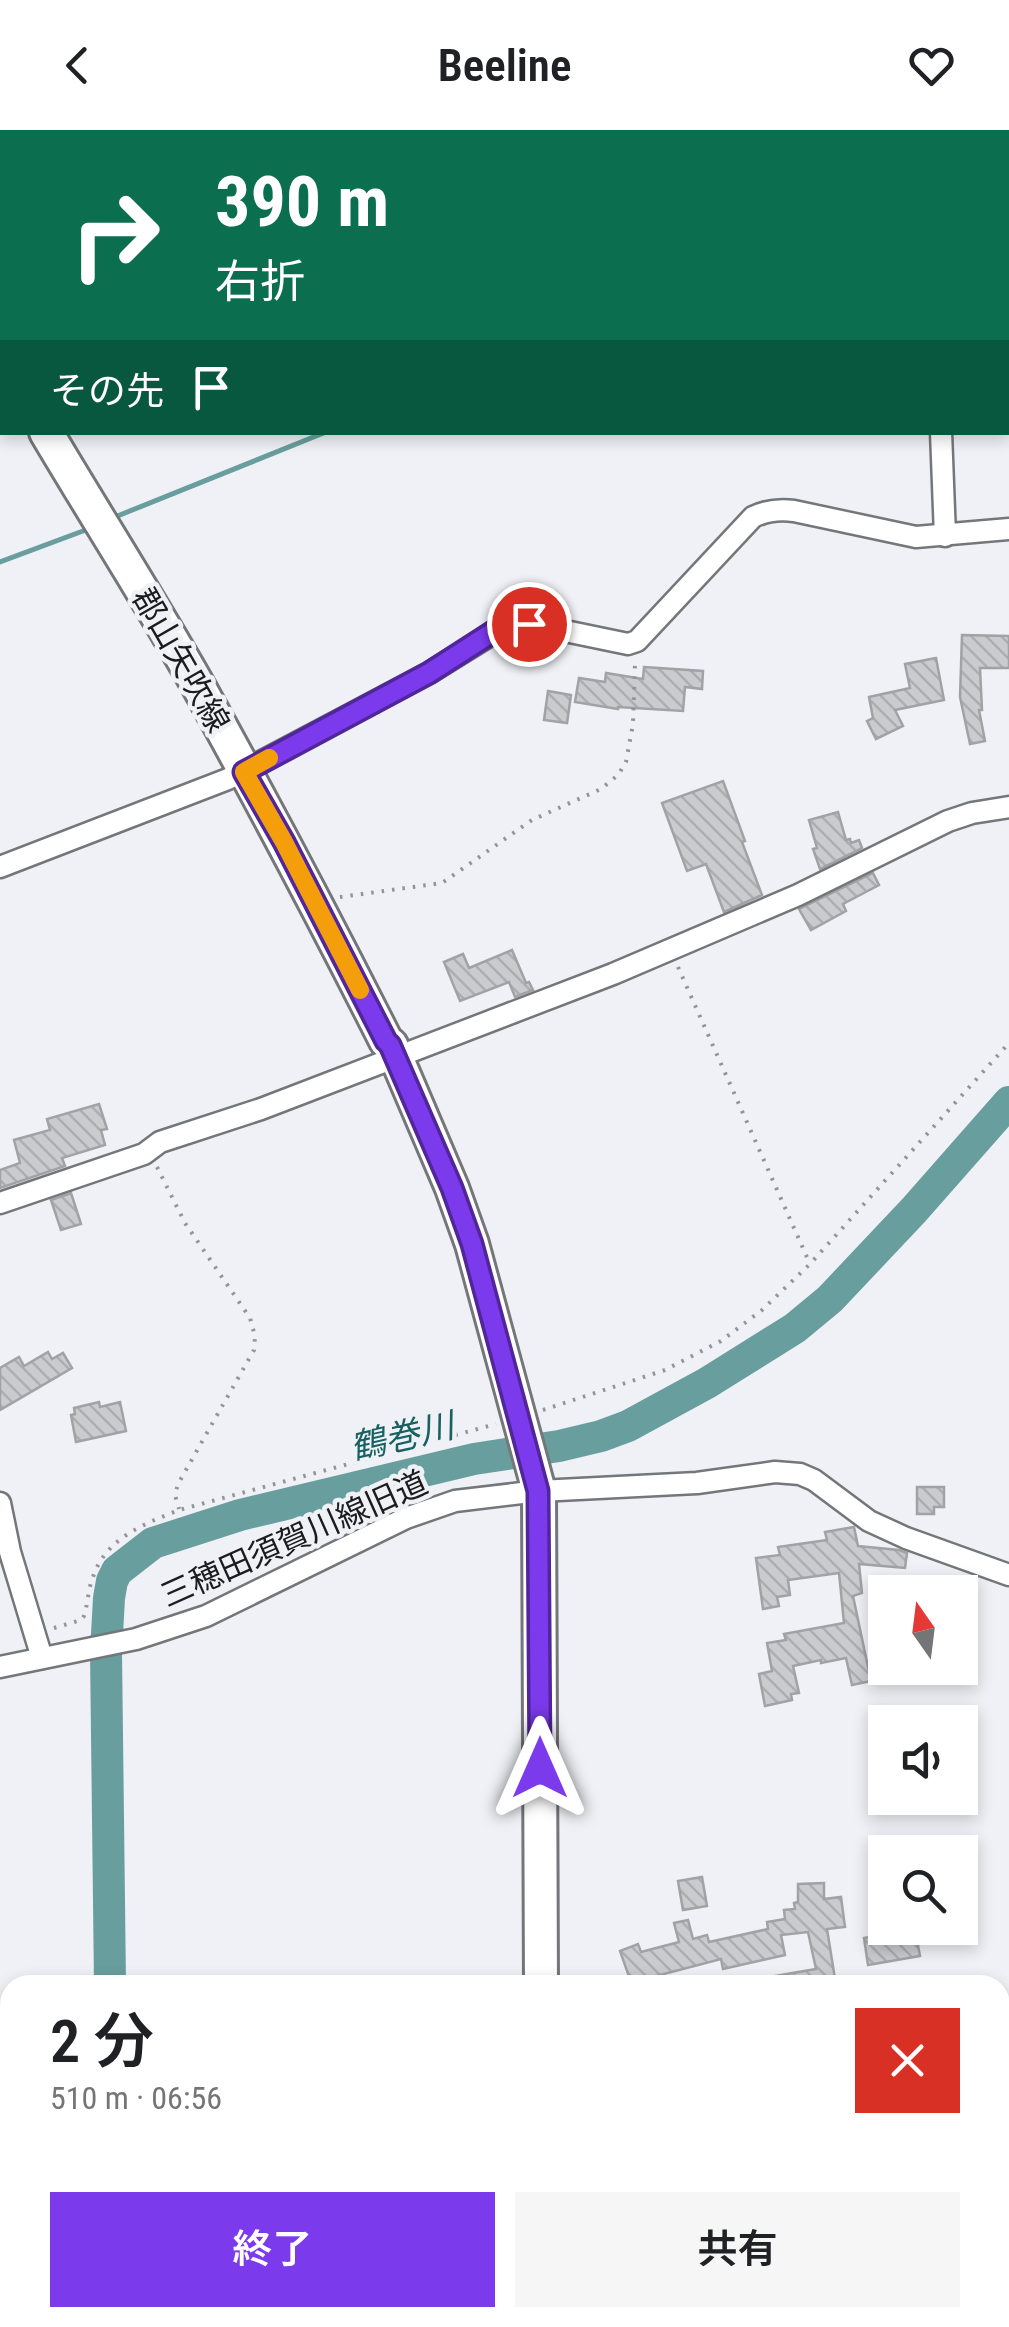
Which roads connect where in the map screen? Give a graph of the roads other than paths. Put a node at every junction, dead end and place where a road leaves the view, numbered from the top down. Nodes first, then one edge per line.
1 (48, 435) edge
2 (940, 435) edge
3 (1009, 530) edge
4 (945, 536) junction
5 (244, 772) junction
6 (1009, 807) edge
7 (0, 867) edge
8 (396, 1058) junction
9 (0, 1203) edge
10 (534, 1477) junction
11 (0, 1502) edge
12 (1009, 1574) edge
13 (42, 1658) junction
14 (0, 1668) edge
15 (541, 1975) edge

1 - 5 main road, 郡山矢吹線
2 - 4 street
3 - 4 street
4 - 5 street
5 - 7 street
5 - 8 main road, 郡山矢吹線
6 - 8 street
8 - 9 street
8 - 10 main road, 郡山矢吹線
10 - 12 street, 三穂田須賀川線旧道
10 - 13 street, 三穂田須賀川線旧道
10 - 15 main road, 郡山矢吹線
11 - 13 street
13 - 14 street, 三穂田須賀川線旧道

